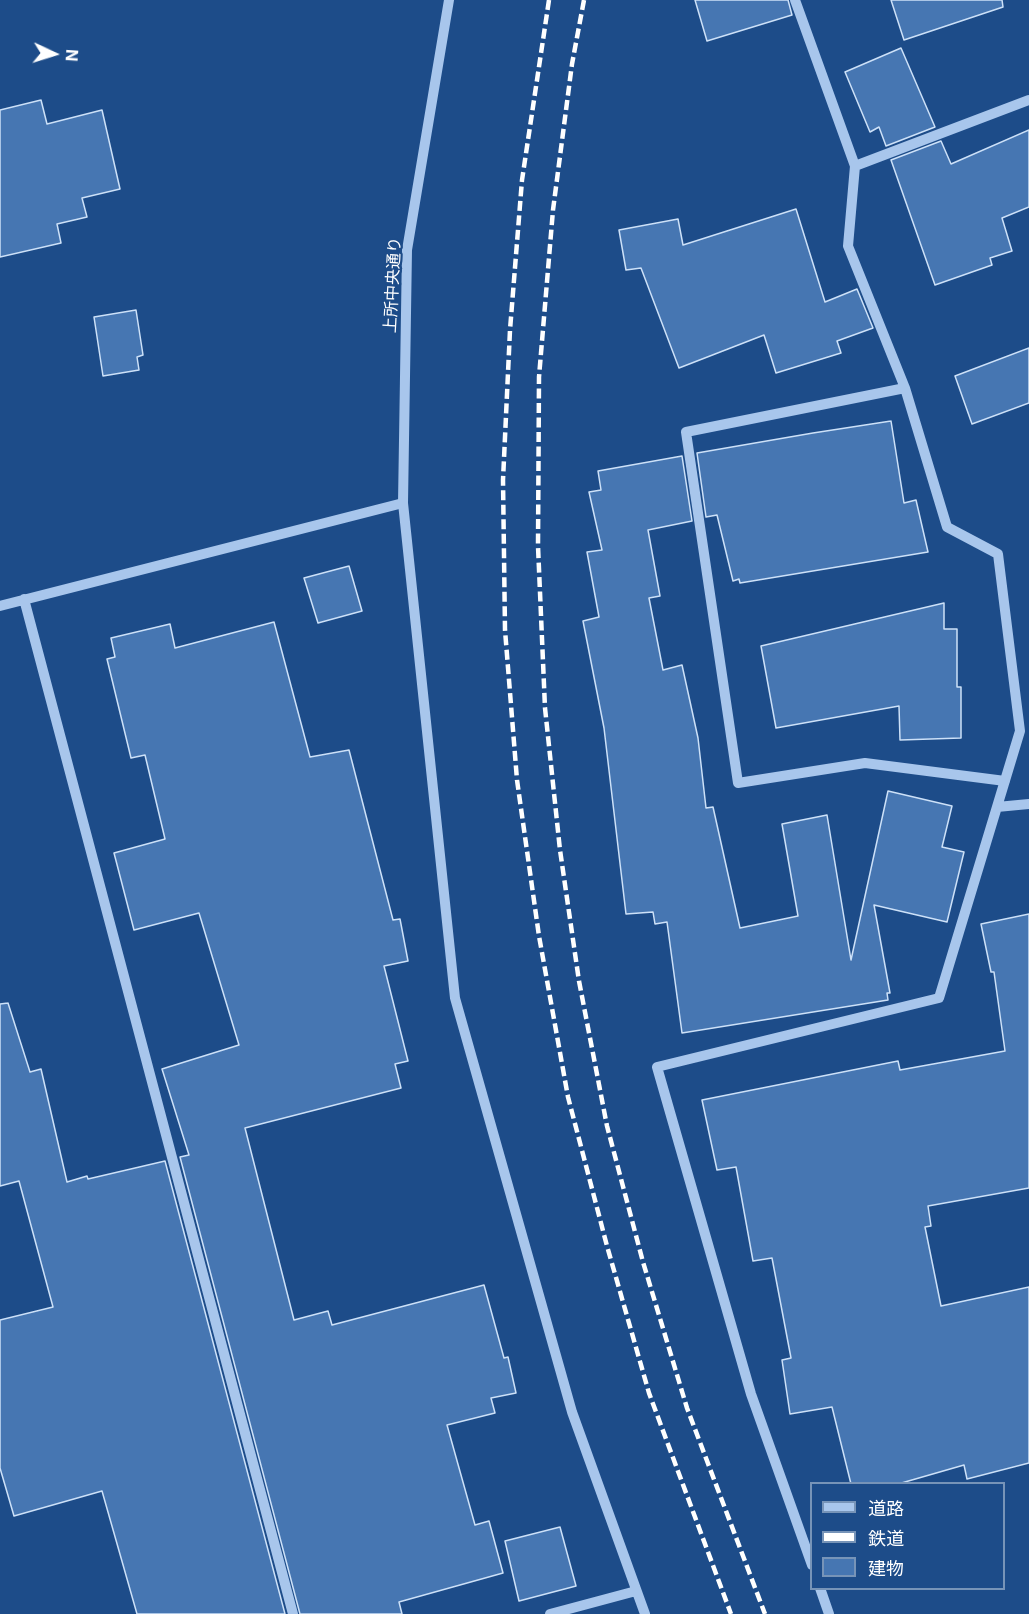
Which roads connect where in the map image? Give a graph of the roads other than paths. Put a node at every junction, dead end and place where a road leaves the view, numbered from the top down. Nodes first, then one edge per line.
1 (449, 0) edge
2 (795, 0) edge
3 (1029, 100) edge
4 (855, 166) junction
5 (905, 388) junction
6 (403, 503) junction
7 (24, 599) junction
8 (0, 606) edge
9 (1005, 781) junction
10 (1029, 804) edge
11 (997, 807) junction
12 (810, 1559) edge
13 (821, 1590) edge
14 (636, 1591) junction
15 (293, 1614) edge
16 (550, 1614) edge
17 (645, 1614) edge
18 (829, 1614) edge

1 - 6 street, 上所中央通り
2 - 4 street
3 - 4 street
4 - 5 street
5 - 9 street
5 - 9 street
6 - 7 street
6 - 14 street, 上所中央通り
7 - 8 street
7 - 15 street
9 - 11 street
10 - 11 street
11 - 12 street
13 - 18 street
14 - 16 street
14 - 17 street, 上所中央通り

